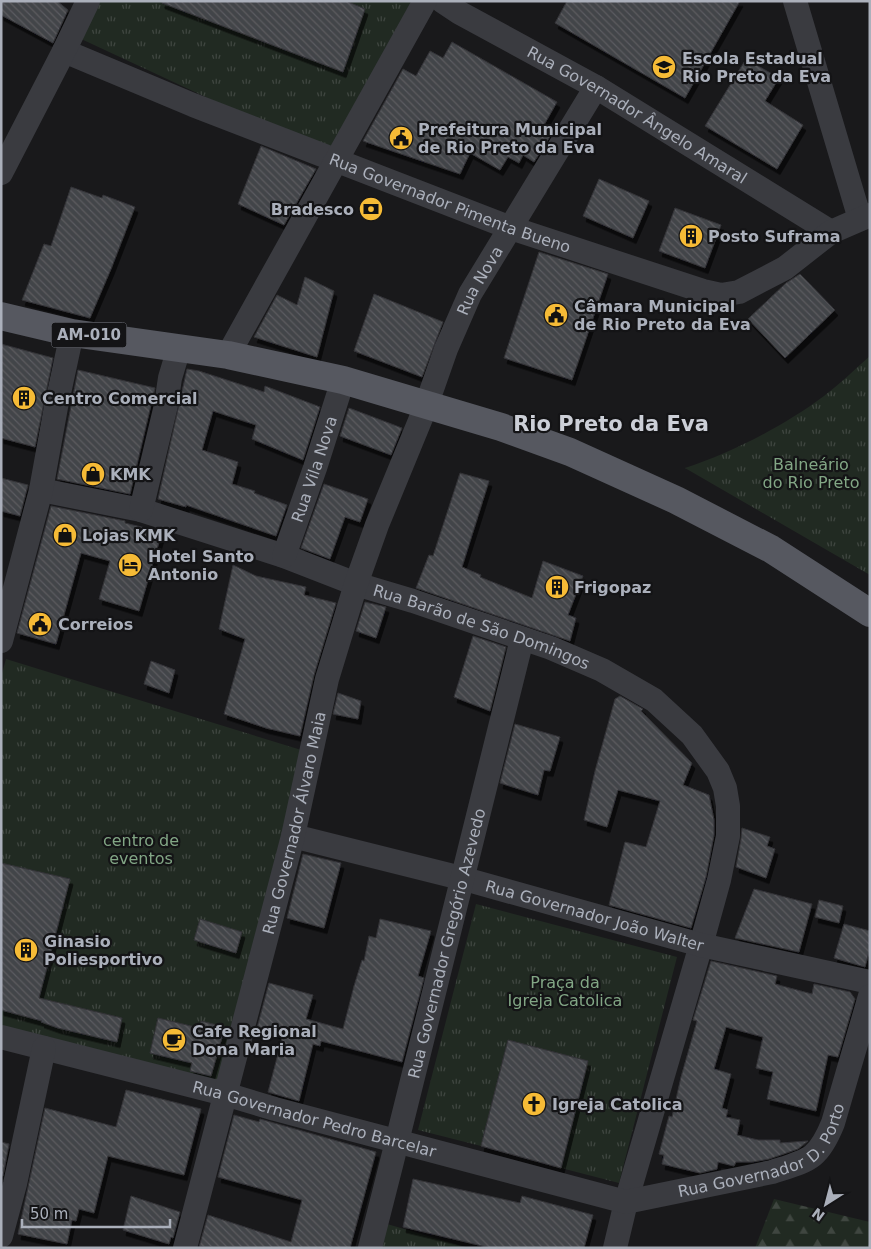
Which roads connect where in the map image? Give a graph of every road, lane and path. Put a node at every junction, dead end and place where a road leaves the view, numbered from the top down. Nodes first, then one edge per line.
1 (425, 1) edge
2 (442, 1) edge
3 (795, 1) edge
4 (83, 3) edge
5 (64, 51) junction
6 (596, 87) junction
7 (336, 161) junction
8 (1, 172) edge
9 (865, 217) edge
10 (511, 228) junction
11 (831, 232) junction
12 (1, 316) edge
13 (72, 333) junction
14 (179, 348) junction
15 (228, 355) junction
16 (343, 380) junction
17 (426, 406) junction
18 (40, 490) junction
19 (141, 510) junction
20 (284, 556) junction
21 (356, 584) junction
22 (870, 612) edge
23 (522, 639) junction
24 (1, 641) edge
25 (293, 836) junction
26 (461, 878) junction
27 (701, 945) junction
28 (870, 982) edge
29 (870, 996) edge
30 (1, 1037) edge
31 (44, 1048) junction
32 (225, 1094) junction
33 (398, 1142) junction
34 (626, 1202) junction
35 (1, 1236) edge
36 (185, 1248) edge
37 (370, 1248) edge
38 (615, 1248) edge

1 - 7 street
2 - 6 street, Rua Governador Ângelo Amaral
3 - 9 street
4 - 5 street
5 - 7 street, Rua Governador Pimenta Bueno
5 - 8 street
6 - 10 street, Rua Nova
6 - 11 street, Rua Governador Ângelo Amaral
7 - 10 street, Rua Governador Pimenta Bueno
7 - 15 street
9 - 11 street, Rua Governador Pimenta Bueno
10 - 11 street, Rua Governador Pimenta Bueno
10 - 17 street, Rua Nova
12 - 13 main road, AM-010
13 - 14 main road, AM-010
13 - 18 street
14 - 15 main road, AM-010
14 - 19 street
15 - 16 main road, AM-010
16 - 17 main road, AM-010
16 - 20 street, Rua Vila Nova
17 - 21 street, Rua Governador Álvaro Maia
17 - 22 main road, AM-010
18 - 19 street, Rua Barão de São Domingos
18 - 24 street
19 - 20 street, Rua Barão de São Domingos
20 - 21 street, Rua Barão de São Domingos
21 - 23 street, Rua Barão de São Domingos
21 - 25 street, Rua Governador Álvaro Maia
23 - 26 street, Rua Governador Gregório Azevedo
23 - 27 street, Rua Barão de São Domingos
25 - 26 street, Rua Governador João Walter
25 - 32 street, Rua Governador Álvaro Maia
26 - 27 street, Rua Governador João Walter
26 - 33 street, Rua Governador Gregório Azevedo
27 - 28 street, Rua Governador João Walter
27 - 34 street, Rua Barão de São Domingos
29 - 34 street, Rua Governador D. Porto
30 - 31 street, Rua Governador Pedro Barcelar
31 - 32 street, Rua Governador Pedro Barcelar
31 - 35 street
32 - 33 street, Rua Governador Pedro Barcelar
32 - 36 street, Rua Governador Álvaro Maia
33 - 34 street, Rua Governador Pedro Barcelar
33 - 37 street, Rua Governador Gregório Azevedo
34 - 38 street, Rua Barão de São Domingos

